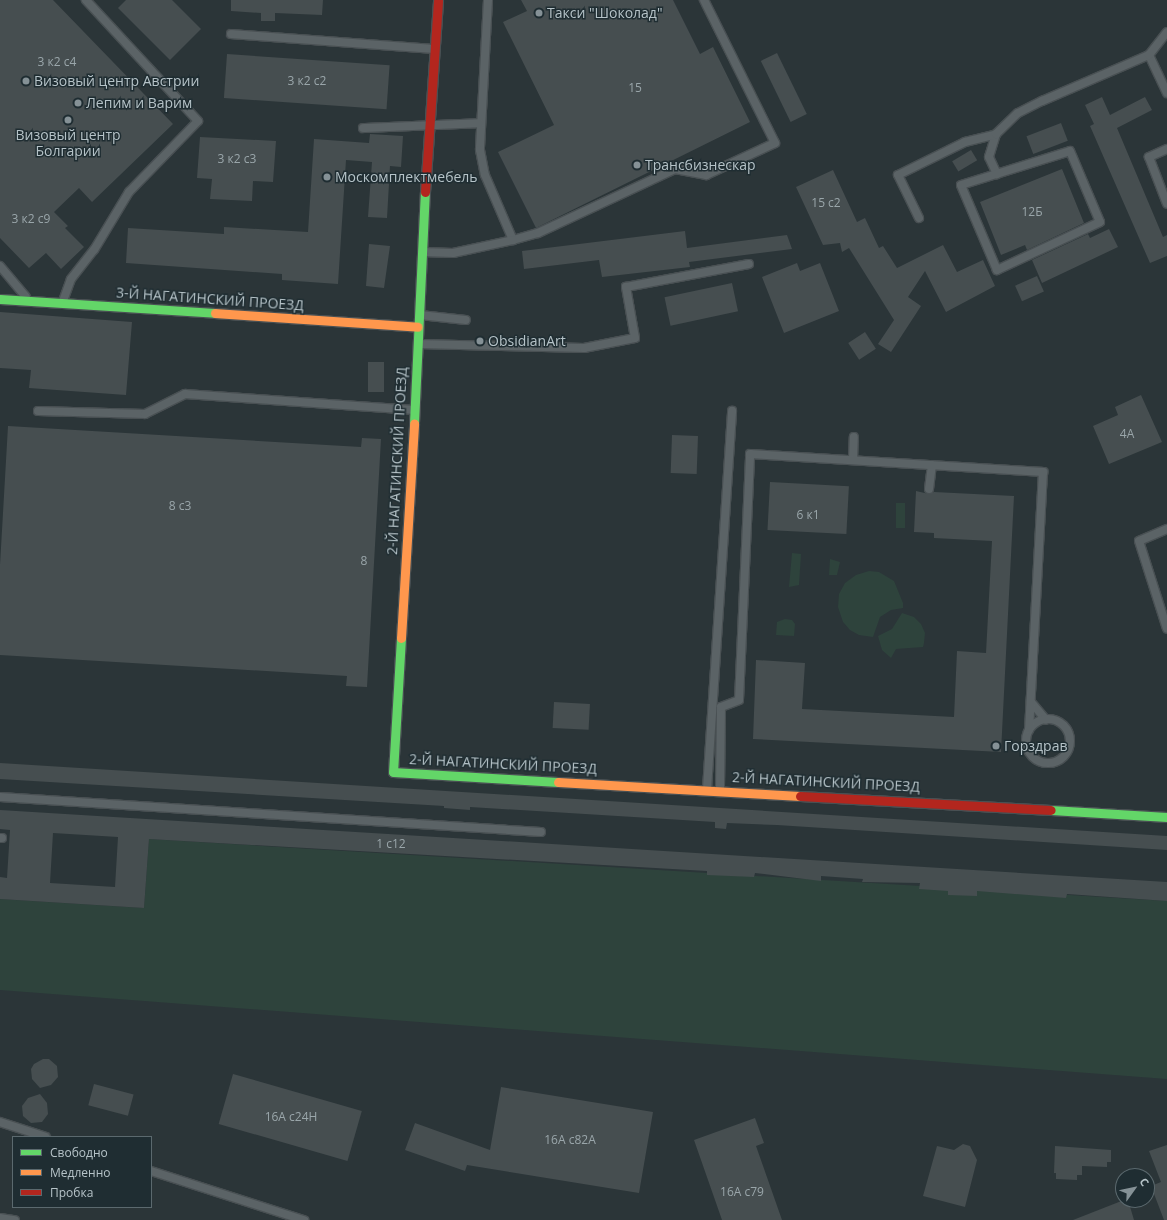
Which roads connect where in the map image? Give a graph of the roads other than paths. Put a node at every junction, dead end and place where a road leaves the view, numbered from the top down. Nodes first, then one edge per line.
1 (86, 0) edge
2 (438, 0) edge
3 (488, 0) edge
4 (704, 0) edge
5 (1167, 32) edge
6 (231, 34) dead end
7 (434, 49) junction
8 (1149, 55) junction
9 (1167, 93) edge
10 (480, 123) junction
11 (429, 124) junction
12 (363, 128) dead end
13 (996, 134) junction
14 (1167, 149) edge
15 (997, 174) junction
16 (1167, 204) edge
17 (919, 218) dead end
18 (513, 240) junction
19 (421, 252) junction
20 (749, 264) dead end
21 (0, 266) edge
22 (0, 299) edge
23 (29, 301) junction
24 (63, 302) junction
25 (419, 314) junction
26 (466, 320) dead end
27 (418, 327) junction
28 (418, 344) junction
29 (415, 410) junction
30 (38, 411) dead end
31 (732, 411) dead end
32 (854, 437) dead end
33 (853, 460) junction
34 (932, 465) junction
35 (930, 489) dead end
36 (1167, 529) edge
37 (1167, 629) edge
38 (1031, 702) junction
39 (1046, 720) junction
40 (1029, 730) junction
41 (707, 789) junction
42 (720, 790) junction
43 (0, 797) edge
44 (1167, 817) edge
45 (541, 832) dead end
46 (0, 1122) edge
47 (43, 1136) edge
48 (152, 1171) edge
49 (0, 1218) edge
50 (15, 1220) edge
51 (304, 1220) edge

1 - 24 lane
2 - 7 street, 2-Й НАГАТИНСКИЙ ПРОЕЗД
3 - 10 lane
4 - 18 lane
5 - 8 lane
6 - 7 lane
7 - 11 street, 2-Й НАГАТИНСКИЙ ПРОЕЗД
8 - 9 lane
8 - 13 lane
10 - 11 lane
10 - 18 lane
11 - 12 lane
11 - 19 street, 2-Й НАГАТИНСКИЙ ПРОЕЗД
13 - 15 lane
13 - 17 lane
14 - 16 lane
15 - 15 lane
18 - 19 lane
19 - 25 street, 2-Й НАГАТИНСКИЙ ПРОЕЗД
20 - 28 lane
21 - 23 lane
22 - 23 street, 3-Й НАГАТИНСКИЙ ПРОЕЗД
23 - 24 street, 3-Й НАГАТИНСКИЙ ПРОЕЗД
24 - 27 street, 3-Й НАГАТИНСКИЙ ПРОЕЗД
25 - 26 lane
25 - 27 street, 2-Й НАГАТИНСКИЙ ПРОЕЗД
27 - 28 street, 2-Й НАГАТИНСКИЙ ПРОЕЗД
28 - 29 street, 2-Й НАГАТИНСКИЙ ПРОЕЗД
29 - 30 lane
29 - 41 street, 2-Й НАГАТИНСКИЙ ПРОЕЗД
31 - 41 lane
32 - 33 lane
33 - 34 lane
33 - 42 lane
34 - 35 lane
34 - 38 lane
36 - 37 lane
38 - 39 lane
38 - 40 lane
39 - 40 lane
39 - 40 lane
41 - 42 street, 2-Й НАГАТИНСКИЙ ПРОЕЗД
42 - 44 street, 2-Й НАГАТИНСКИЙ ПРОЕЗД
43 - 45 lane
46 - 47 lane
48 - 51 lane
49 - 50 lane

